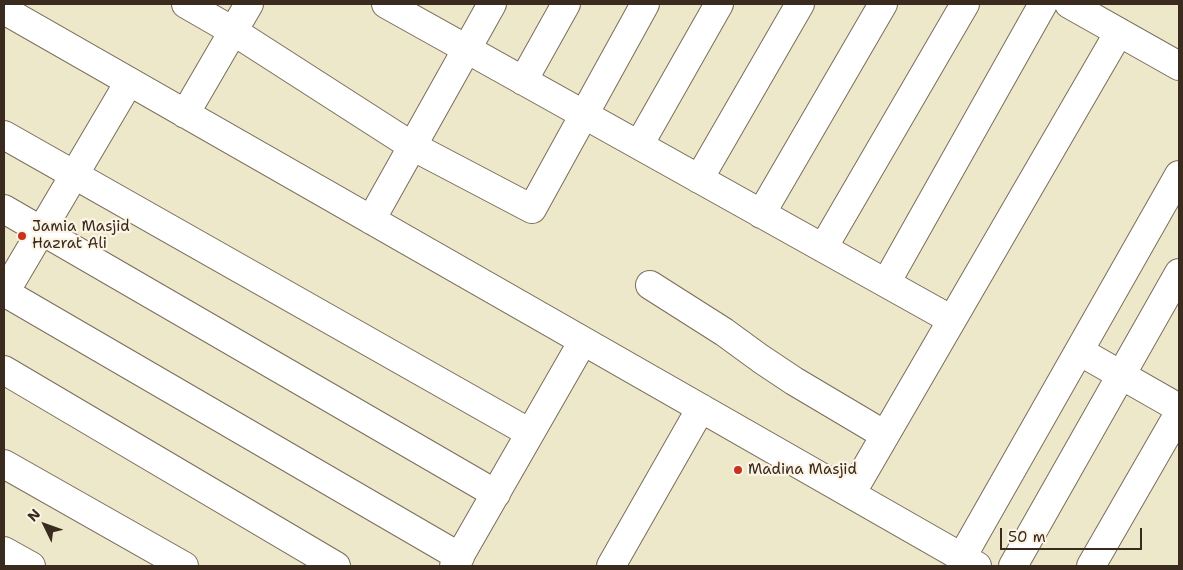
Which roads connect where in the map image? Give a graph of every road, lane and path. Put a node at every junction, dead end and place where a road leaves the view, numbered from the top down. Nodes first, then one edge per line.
1 (186, 4) edge
2 (249, 4) edge
3 (386, 4) edge
4 (492, 4) edge
5 (566, 4) edge
6 (645, 4) edge
7 (720, 4) edge
8 (800, 4) edge
9 (884, 4) edge
10 (965, 4) edge
11 (1043, 4) edge
12 (1069, 4) edge
13 (4, 10) edge
14 (233, 31) junction
15 (1120, 32) junction
16 (466, 49) junction
17 (1179, 66) edge
18 (523, 81) junction
19 (129, 82) junction
20 (186, 114) junction
21 (583, 114) junction
22 (4, 135) edge
23 (639, 145) junction
24 (412, 146) junction
25 (74, 175) junction
26 (1179, 175) edge
27 (699, 179) junction
28 (4, 209) edge
29 (761, 214) junction
30 (371, 220) junction
31 (42, 230) junction
32 (823, 248) junction
33 (1179, 273) edge
34 (886, 283) junction
35 (650, 285) dead end
36 (4, 293) edge
37 (952, 320) junction
38 (583, 341) junction
39 (1079, 351) junction
40 (4, 370) edge
41 (1121, 375) junction
42 (701, 408) junction
43 (1179, 408) edge
44 (1179, 413) edge
45 (530, 433) junction
46 (885, 435) junction
47 (4, 464) edge
48 (496, 494) junction
49 (851, 494) junction
50 (4, 551) edge
51 (457, 562) edge
52 (969, 562) edge
53 (31, 566) edge
54 (184, 566) edge
55 (336, 566) edge
56 (612, 566) edge
57 (1013, 566) edge
58 (1091, 566) edge

1 - 14 street
2 - 14 street
3 - 16 street
4 - 16 street
5 - 18 street
6 - 21 street
7 - 23 street
8 - 27 street
9 - 29 street
10 - 32 street
11 - 34 street
12 - 15 street
13 - 19 street
14 - 20 street
14 - 24 street
15 - 17 street
15 - 37 street
16 - 18 street
16 - 24 street
18 - 21 street
19 - 20 street
19 - 25 street
20 - 30 street
21 - 23 street
21 - 24 street
22 - 25 street
23 - 27 street
24 - 30 street
25 - 31 street
25 - 45 street
26 - 39 street
27 - 29 street
28 - 31 street
29 - 32 street
30 - 38 street
31 - 36 street
31 - 48 street
32 - 34 street
33 - 41 street
34 - 37 street
35 - 46 street
36 - 51 street
37 - 46 street
38 - 42 street
38 - 45 street
39 - 41 street
39 - 52 street
40 - 55 street
41 - 43 street
41 - 57 street
42 - 49 street
42 - 56 street
44 - 58 street
45 - 48 street
46 - 49 street
47 - 54 street
48 - 51 street
49 - 52 street
50 - 53 street

